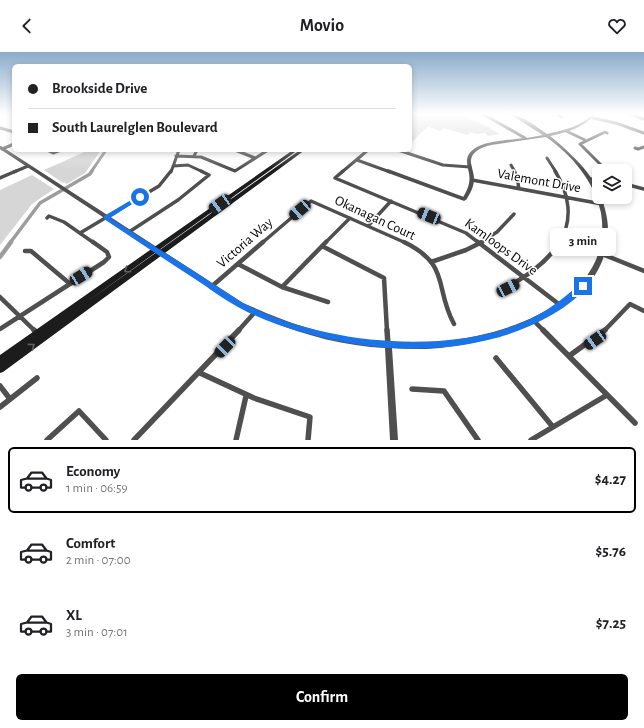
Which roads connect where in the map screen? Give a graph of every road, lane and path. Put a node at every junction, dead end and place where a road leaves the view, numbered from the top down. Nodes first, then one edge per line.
1 (515, 132) edge
2 (541, 132) edge
3 (560, 132) edge
4 (568, 132) edge
5 (605, 132) edge
6 (546, 135) junction
7 (525, 138) junction
8 (586, 140) junction
9 (12, 145) edge
10 (644, 147) edge
11 (1, 148) edge
12 (635, 148) dead end
13 (178, 152) edge
14 (196, 152) edge
15 (240, 152) edge
16 (265, 152) edge
17 (293, 152) edge
18 (300, 152) edge
19 (366, 152) edge
20 (404, 152) edge
21 (176, 156) junction
22 (194, 156) junction
23 (255, 158) junction
24 (547, 158) dead end
25 (357, 160) junction
26 (600, 164) edge
27 (511, 165) dead end
28 (28, 166) junction
29 (173, 166) junction
30 (470, 167) junction
31 (0, 178) edge
32 (590, 179) joint
33 (472, 180) junction
34 (592, 183) edge
35 (632, 186) edge
36 (519, 189) junction
37 (644, 189) edge
38 (567, 198) junction
39 (464, 199) joint
40 (311, 200) joint
41 (391, 201) junction
42 (592, 202) edge
43 (602, 204) edge
44 (514, 214) dead end
45 (47, 218) dead end
46 (106, 218) junction
47 (350, 218) junction
48 (368, 226) junction
49 (129, 232) junction
50 (80, 233) junction
51 (481, 244) junction
52 (322, 246) junction
53 (25, 251) dead end
54 (158, 252) junction
55 (602, 254) junction
56 (431, 262) junction
57 (238, 264) junction
58 (644, 271) edge
59 (526, 278) junction
60 (69, 283) junction
61 (211, 287) junction
62 (282, 287) junction
63 (500, 291) dead end
64 (0, 297) edge
65 (328, 302) dead end
66 (561, 305) junction
67 (644, 310) edge
68 (255, 312) junction
69 (20, 316) junction
70 (534, 321) junction
71 (454, 324) dead end
72 (0, 329) edge
73 (37, 333) junction
74 (388, 345) junction
75 (569, 356) junction
76 (496, 358) dead end
77 (0, 360) edge
78 (0, 369) edge
79 (200, 373) junction
80 (37, 378) dead end
81 (0, 386) edge
82 (412, 389) dead end
83 (607, 395) junction
84 (246, 396) junction
85 (10, 399) junction
86 (0, 407) edge
87 (635, 423) dead end
88 (554, 427) junction
89 (47, 440) edge
90 (106, 440) edge
91 (134, 440) edge
92 (236, 440) edge
93 (308, 440) edge
94 (394, 440) edge
95 (478, 440) edge
96 (531, 440) edge

1 - 7 street
2 - 6 street
3 - 6 street
4 - 8 street
5 - 8 street
6 - 7 street
6 - 32 street
7 - 30 street
8 - 26 street
9 - 11 street
10 - 12 street
11 - 28 street
13 - 21 street
14 - 22 street
15 - 23 street
16 - 23 street
17 - 54 main road
18 - 54 main road
19 - 25 street
20 - 30 street
21 - 22 street
21 - 29 street
22 - 23 street
24 - 38 street
25 - 39 street
25 - 41 street, Kamloops Drive
27 - 36 street
28 - 31 street
28 - 46 street
29 - 46 street
29 - 49 street
30 - 33 street
32 - 34 street
33 - 36 street, Valemont Drive
33 - 39 street
35 - 37 street
36 - 38 street, Valemont Drive
38 - 42 street, Valemont Drive
38 - 59 street
40 - 47 street, Okanagan Court
40 - 57 street, Victoria Way
41 - 48 street
41 - 51 street, Kamloops Drive
43 - 55 street
44 - 51 street
45 - 50 street
46 - 49 street
46 - 50 street
47 - 48 street, Okanagan Court
47 - 52 street
48 - 56 street, Okanagan Court
49 - 54 street
50 - 60 street
51 - 56 street
51 - 59 street, Kamloops Drive
52 - 62 street
52 - 74 street
53 - 60 street
54 - 61 street
54 -> 73 main road
78 -> 54 main road
55 - 58 street
55 - 66 street
56 - 71 street, Okanagan Court
57 - 61 street, Victoria Way
57 - 62 street
59 - 63 street
59 - 66 street, Kamloops Drive
60 - 69 street
61 - 68 street
62 - 65 street
64 - 69 street
66 - 70 street
67 - 75 street
68 - 74 street
68 - 79 street
69 - 72 street
69 - 73 street
70 - 74 street
70 - 75 street
73 - 77 main road
74 - 94 street
75 - 83 street
76 - 88 street
79 - 84 street
79 - 91 street
80 - 85 street
81 - 85 street
82 - 95 street
83 - 87 street
83 - 88 street
84 - 92 street
84 - 93 street
85 - 86 street
88 - 96 street
89 - 90 street

